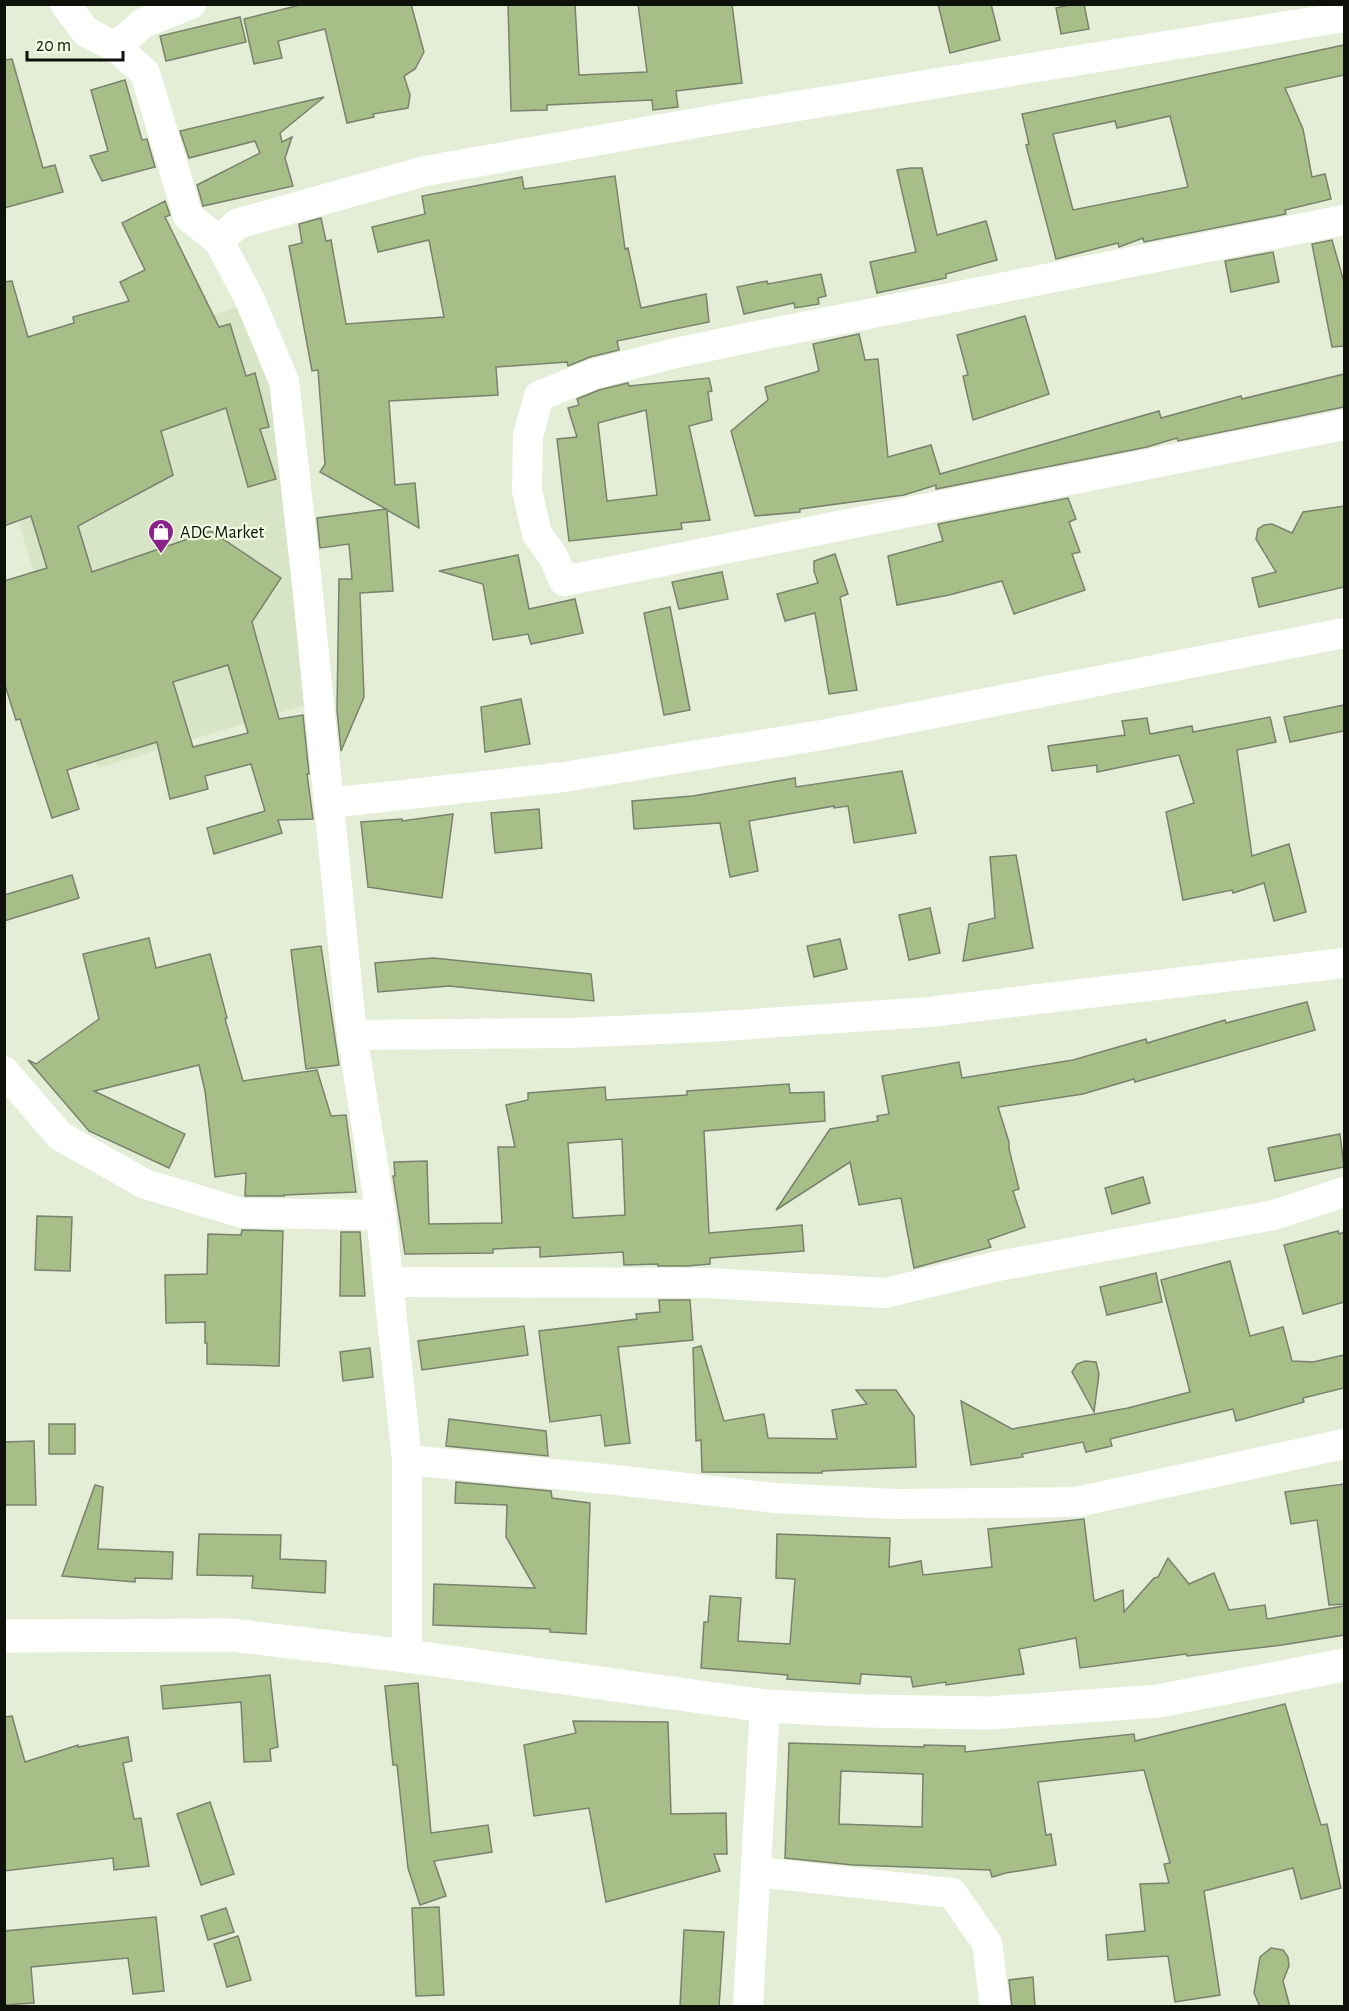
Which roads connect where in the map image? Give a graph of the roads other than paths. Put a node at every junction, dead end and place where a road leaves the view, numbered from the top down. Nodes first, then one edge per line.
1 (65, 4) edge
2 (191, 4) edge
3 (1344, 17) edge
4 (116, 47) junction
5 (1344, 220) edge
6 (219, 241) junction
7 (1344, 424) edge
8 (1344, 633) edge
9 (329, 803) junction
10 (1344, 963) edge
11 (352, 1035) junction
12 (7, 1079) edge
13 (1344, 1192) edge
14 (381, 1215) junction
15 (388, 1282) junction
16 (1344, 1444) edge
17 (408, 1460) junction
18 (4, 1636) edge
19 (407, 1656) junction
20 (1344, 1665) edge
21 (765, 1706) junction
22 (756, 1872) junction
23 (748, 2007) edge
24 (995, 2007) edge

1 - 4 street
2 - 4 street
3 - 6 street
4 - 6 street
5 - 7 street
6 - 9 street
8 - 9 street
9 - 11 street
10 - 11 street
11 - 14 street
12 - 14 street
13 - 15 street
14 - 15 street
15 - 17 street
16 - 17 street
17 - 19 street
18 - 19 street
19 - 21 street
20 - 21 street
21 - 22 street
22 - 23 street
22 - 24 street

